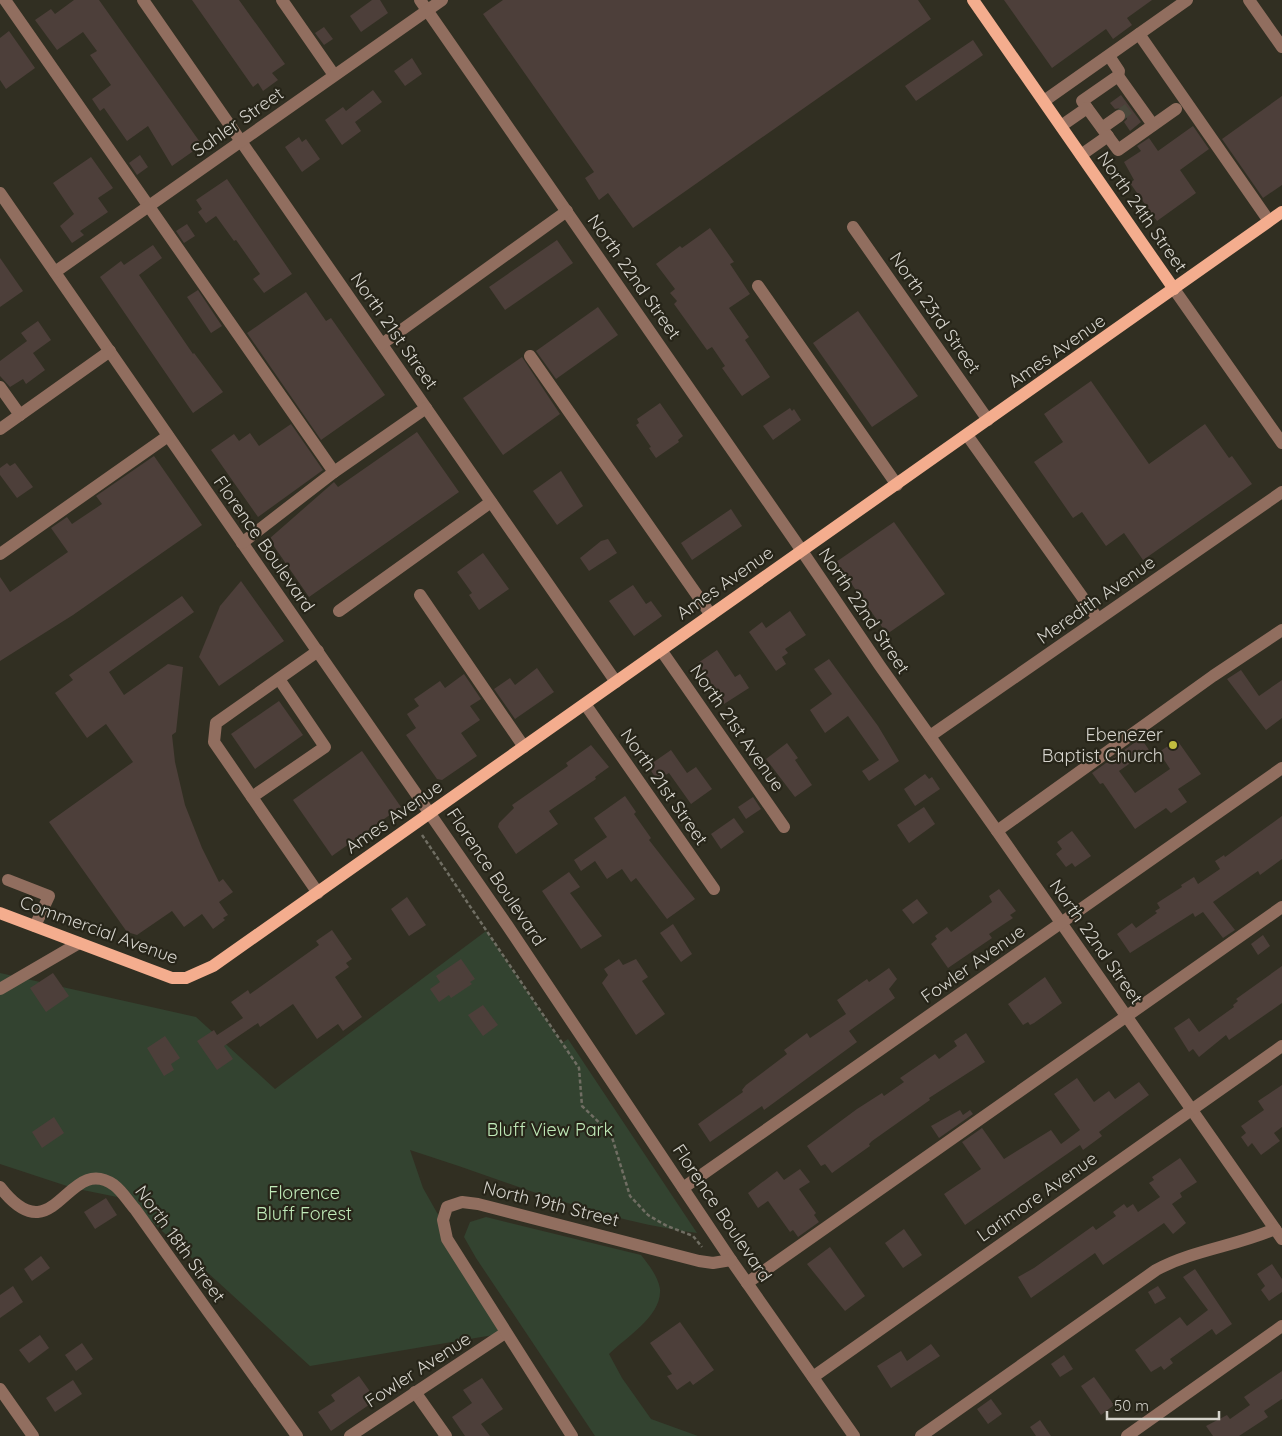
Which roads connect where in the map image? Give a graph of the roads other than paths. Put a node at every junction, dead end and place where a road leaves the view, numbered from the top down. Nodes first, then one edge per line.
1 (143, 0) edge
2 (282, 0) edge
3 (442, 0) edge
4 (973, 0) edge
5 (1187, 0) edge
6 (1249, 0) edge
7 (2, 1) edge
8 (424, 5) edge
9 (1139, 34) junction
10 (1282, 47) edge
11 (1109, 56) junction
12 (334, 75) junction
13 (1118, 76) junction
14 (1070, 83) junction
15 (1044, 101) junction
16 (1085, 104) junction
17 (1176, 108) dead end
18 (1119, 116) tunnel mouth
19 (1153, 125) junction
20 (1061, 126) junction
21 (1105, 132) junction
22 (241, 141) junction
23 (1081, 155) junction
24 (0, 194) edge
25 (148, 206) junction
26 (567, 211) junction
27 (1282, 212) edge
28 (1269, 221) junction
29 (854, 227) dead end
30 (55, 272) junction
31 (758, 286) dead end
32 (1174, 289) junction
33 (382, 344) junction
34 (110, 351) junction
35 (530, 356) dead end
36 (0, 387) edge
37 (426, 408) junction
38 (20, 415) junction
39 (988, 420) junction
40 (0, 429) edge
41 (967, 435) junction
42 (168, 436) junction
43 (1281, 439) edge
44 (334, 472) junction
45 (897, 485) junction
46 (1282, 492) edge
47 (491, 502) junction
48 (242, 543) junction
49 (802, 551) junction
50 (0, 554) edge
51 (420, 595) dead end
52 (339, 611) dead end
53 (711, 614) junction
54 (1098, 619) junction
55 (1282, 630) edge
56 (661, 650) junction
57 (318, 652) junction
58 (279, 679) junction
59 (616, 682) junction
60 (585, 704) junction
61 (930, 736) junction
62 (524, 747) junction
63 (1282, 768) edge
64 (252, 797) junction
65 (430, 813) junction
66 (784, 827) dead end
67 (997, 831) junction
68 (8, 880) dead end
69 (714, 889) dead end
70 (318, 893) junction
71 (1282, 907) edge
72 (0, 912) edge
73 (1062, 923) junction
74 (35, 926) junction
75 (79, 943) junction
76 (186, 978) joint
77 (0, 989) edge
78 (1127, 1016) junction
79 (1282, 1046) edge
80 (1191, 1110) junction
81 (0, 1187) edge
82 (684, 1188) junction
83 (1278, 1234) edge
84 (731, 1260) junction
85 (747, 1283) junction
86 (1282, 1326) edge
87 (505, 1333) junction
88 (813, 1377) junction
89 (0, 1389) edge
90 (415, 1392) junction
91 (32, 1436) edge
92 (297, 1436) edge
93 (350, 1436) edge
94 (446, 1436) edge
95 (572, 1436) edge
96 (854, 1436) edge
97 (921, 1436) edge
98 (1127, 1436) edge

1 - 22 street, North 21st Street
2 - 12 street
3 - 8 street, Sahler Street
4 - 15 main road, North 24th Street
5 - 9 street
6 - 10 street
7 - 25 street
8 - 12 street, Sahler Street
8 - 26 street, North 22nd Street
9 - 11 street
9 - 28 street
11 - 13 street
11 - 14 street
12 - 22 street, Sahler Street
13 - 16 street
13 - 19 street
14 - 15 street
14 - 16 street
15 - 20 main road, North 24th Street
16 - 20 street
16 - 21 street
17 - 19 street
18 - 21 street
19 - 21 street
20 - 23 main road, North 24th Street
21 - 23 street
22 - 25 street, Sahler Street
22 - 33 street, North 21st Street
23 - 32 main road, North 24th Street
24 - 30 street, Florence Boulevard
25 - 30 street, Sahler Street
25 - 44 street
26 - 33 street
26 - 49 street, North 22nd Street
27 - 28 main road, Ames Avenue
28 - 32 main road, Ames Avenue
29 - 39 street, North 23rd Street
30 - 34 street, Florence Boulevard
31 - 45 street
32 - 39 main road, Ames Avenue
32 - 43 street, North 24th Street
33 - 37 street, North 21st Street
34 - 38 street
34 - 42 street, Florence Boulevard
35 - 53 street
36 - 38 street
37 - 44 street
37 - 47 street, North 21st Street
38 - 40 street
39 - 41 main road, Ames Avenue
41 - 45 main road, Ames Avenue
41 - 54 street
42 - 48 street, Florence Boulevard
42 - 50 street
44 - 48 street
45 - 49 main road, Ames Avenue
46 - 54 street, Meredith Avenue
47 - 52 street
47 - 59 street, North 21st Street
48 - 57 street, Florence Boulevard
49 - 53 main road, Ames Avenue
49 - 61 street, North 22nd Street
51 - 62 street
53 - 56 main road, Ames Avenue
54 - 61 street, Meredith Avenue
55 - 67 street
56 - 59 main road, Ames Avenue
56 - 66 street, North 21st Avenue
57 - 58 street
57 - 65 street, Florence Boulevard
58 - 64 street
58 - 64 street
59 - 60 main road, Ames Avenue
60 - 62 main road, Ames Avenue
60 - 69 street, North 21st Street
61 - 67 street, North 22nd Street
62 - 65 main road, Ames Avenue
63 - 73 street, Fowler Avenue
64 - 70 street
65 - 70 main road, Ames Avenue
65 - 82 street, Florence Boulevard
67 - 73 street, North 22nd Street
68 - 74 street
70 - 76 main road, Ames Avenue
71 - 78 street
72 - 74 main road, Commercial Avenue
73 - 78 street, North 22nd Street
73 - 82 street, Fowler Avenue
74 - 75 main road, Commercial Avenue
75 - 76 main road, Commercial Avenue
75 - 77 street
78 - 80 street, North 22nd Street
78 - 85 street
79 - 80 street, Larimore Avenue
80 - 83 street, North 22nd Street
80 - 88 street, Larimore Avenue
81 - 92 street, North 18th Street
82 - 84 street, Florence Boulevard
83 - 97 street
84 - 85 street, Florence Boulevard
84 - 87 street, North 19th Street
85 - 88 street, Florence Boulevard
86 - 98 street
87 - 90 street, Fowler Avenue
87 - 95 street, North 19th Street
88 - 96 street, Florence Boulevard
89 - 91 street
90 - 93 street, Fowler Avenue
90 - 94 street

